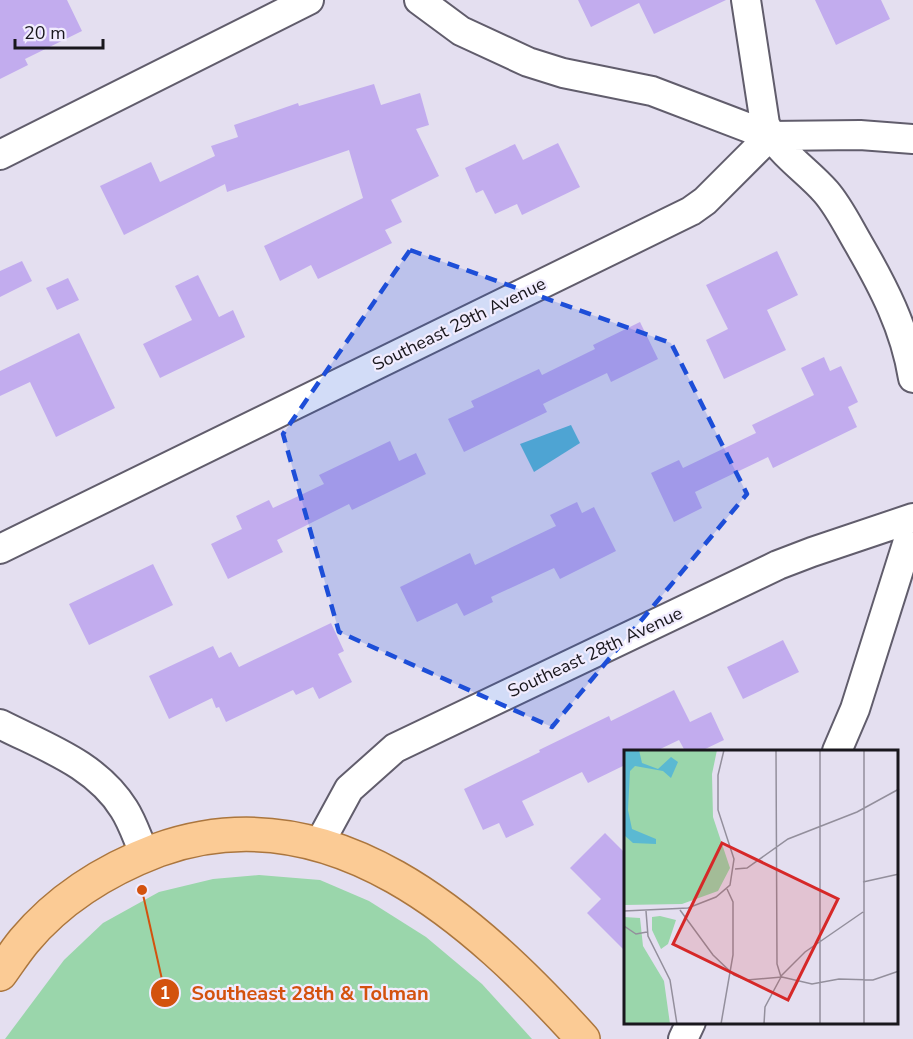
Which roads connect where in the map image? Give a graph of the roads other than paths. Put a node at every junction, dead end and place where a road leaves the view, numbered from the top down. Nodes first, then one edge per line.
1 (309, 0) edge
2 (419, 0) edge
3 (746, 0) edge
4 (770, 136) junction
5 (913, 139) edge
6 (0, 154) edge
7 (913, 378) edge
8 (913, 518) edge
9 (913, 525) edge
10 (0, 549) edge
11 (0, 724) edge
12 (837, 750) edge
13 (319, 844) junction
14 (145, 855) junction
15 (0, 974) edge
16 (691, 1024) edge
17 (583, 1039) edge
18 (683, 1039) edge

1 - 6 street
2 - 4 street
3 - 4 street
4 - 5 street
4 - 7 street
4 - 10 street, Southeast 29th Avenue
8 - 13 street, Southeast 28th Avenue
9 - 12 street
11 - 14 street
13 - 14 main road
13 - 17 main road
14 - 15 main road
16 - 18 street

